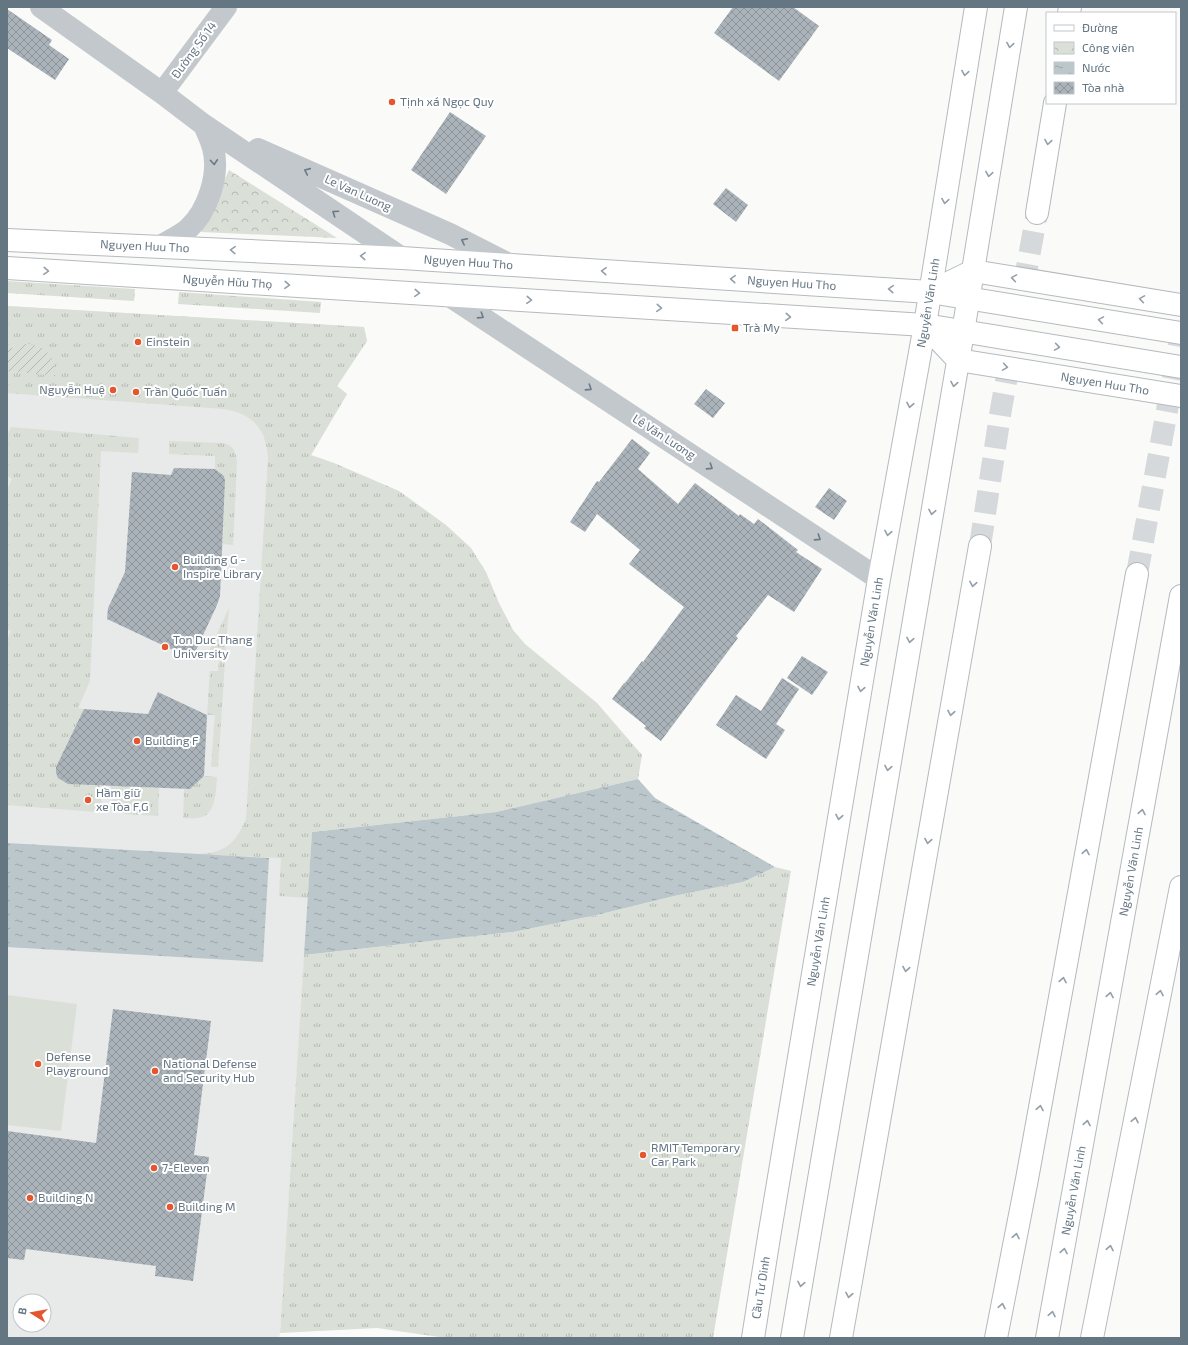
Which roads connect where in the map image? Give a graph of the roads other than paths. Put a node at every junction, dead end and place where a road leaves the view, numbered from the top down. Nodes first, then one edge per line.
1 (41, 7) edge
2 (226, 7) edge
3 (976, 7) edge
4 (1016, 7) edge
5 (162, 93) junction
6 (1055, 104) edge
7 (204, 125) junction
8 (1037, 213) tunnel mouth
9 (7, 240) edge
10 (159, 247) junction
11 (402, 258) junction
12 (511, 265) junction
13 (7, 268) edge
14 (973, 271) junction
15 (930, 292) junction
16 (448, 295) junction
17 (968, 298) junction
18 (1181, 305) edge
19 (925, 325) junction
20 (963, 332) junction
21 (1181, 333) edge
22 (958, 360) junction
23 (1181, 367) edge
24 (1181, 396) edge
25 (980, 546) tunnel mouth
26 (1137, 574) tunnel mouth
27 (880, 579) junction
28 (1181, 596) edge
29 (1181, 887) edge
30 (769, 1237) joint
31 (753, 1338) edge
32 (792, 1338) edge
33 (841, 1338) edge
34 (996, 1338) edge
35 (1047, 1338) edge
36 (1092, 1338) edge

1 - 5 street, Le Van Luong
2 - 5 street, Đường Số 14
3 -> 15 main road, Nguyễn Văn Linh
4 -> 14 main road
5 - 7 street, Le Van Luong
6 -> 8 main road
7 -> 10 street
11 -> 7 street, Le Van Luong
12 -> 7 street, Le Van Luong
9 - 10 main road, Nguyen Huu Tho
11 -> 10 main road, Nguyen Huu Tho
11 - 12 main road, Nguyen Huu Tho
15 -> 12 main road, Nguyen Huu Tho
13 -> 16 main road, Nguyễn Hữu Thọ
14 - 15 main road, Nguyen Huu Tho
14 - 17 main road
18 -> 14 main road
15 - 17 main road, Nguyen Huu Tho
15 - 19 main road, Nguyễn Văn Linh
16 -> 19 main road
16 -> 27 street, Lê Văn Lương
17 - 20 main road
21 -> 17 main road, Nguyen Huu Tho
19 - 20 main road
19 - 22 main road
19 -> 27 main road, Nguyễn Văn Linh
20 - 22 main road
20 -> 23 main road
22 -> 24 main road, Nguyen Huu Tho
22 -> 32 main road
25 -> 33 main road
34 -> 26 main road
27 -> 30 main road, Nguyễn Văn Linh
35 -> 28 main road, Nguyễn Văn Linh
36 -> 29 main road
30 - 31 main road, Cầu Tư Dinh

